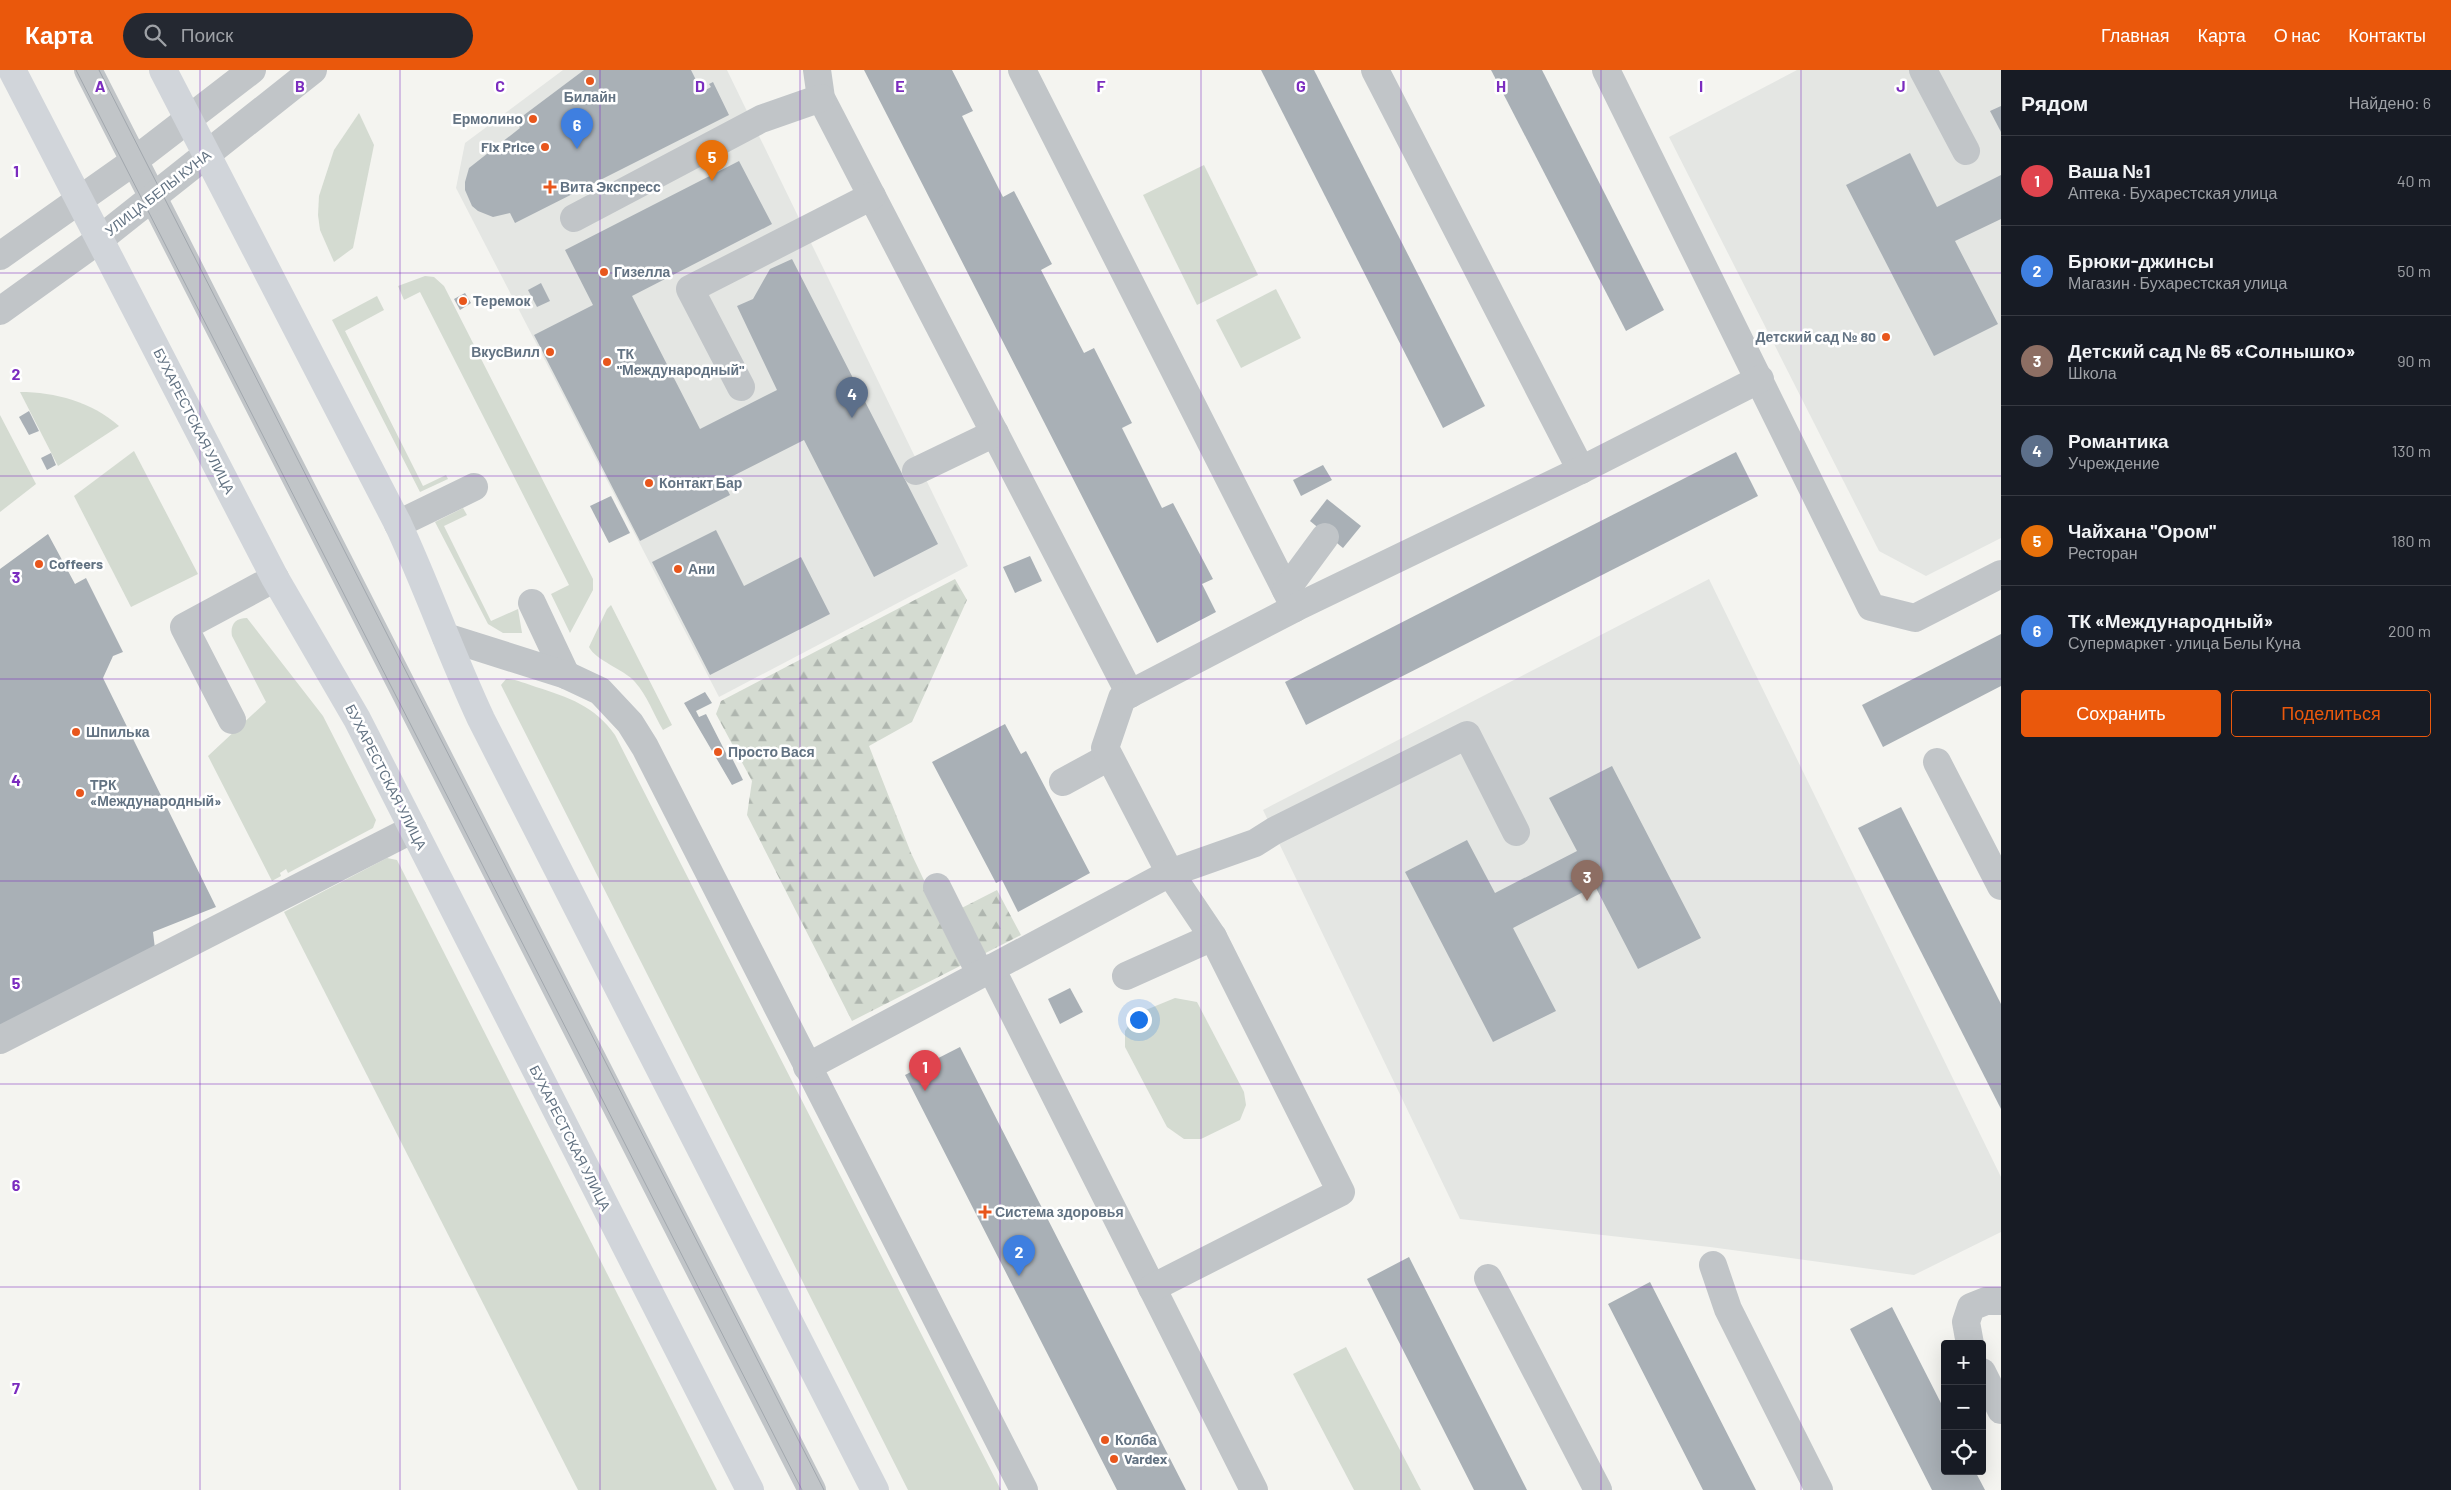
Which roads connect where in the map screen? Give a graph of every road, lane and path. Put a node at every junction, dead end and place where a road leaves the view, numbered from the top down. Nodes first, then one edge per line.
1 (12, 70) edge
2 (88, 70) edge
3 (163, 70) edge
4 (252, 70) edge
5 (313, 70) edge
6 (817, 70) edge
7 (1022, 70) edge
8 (1375, 70) edge
9 (1606, 70) edge
10 (1923, 70) edge
11 (821, 98) junction
12 (188, 119) junction
13 (1966, 151) dead end
14 (207, 154) junction
15 (134, 160) junction
16 (872, 196) junction
17 (153, 197) junction
18 (80, 199) junction
19 (574, 218) dead end
20 (100, 238) junction
21 (0, 256) edge
22 (0, 310) edge
23 (1760, 379) junction
24 (741, 387) dead end
25 (995, 433) junction
26 (1581, 470) junction
27 (916, 471) dead end
28 (474, 487) dead end
29 (398, 524) junction
30 (1325, 537) dead end
31 (2001, 574) edge
32 (275, 578) junction
33 (1290, 599) junction
34 (532, 603) dead end
35 (446, 637) junction
36 (566, 675) junction
37 (1130, 694) junction
38 (232, 720) dead end
39 (1109, 757) junction
40 (1937, 762) dead end
41 (1063, 782) dead end
42 (413, 828) junction
43 (1516, 832) dead end
44 (1170, 873) junction
45 (2001, 886) edge
46 (937, 887) dead end
47 (1212, 937) junction
48 (986, 971) junction
49 (1126, 976) dead end
50 (0, 1040) edge
51 (807, 1067) junction
52 (1713, 1265) dead end
53 (1488, 1278) dead end
54 (1152, 1288) junction
55 (2001, 1301) edge
56 (1969, 1340) edge
57 (1986, 1379) edge
58 (2000, 1404) edge
59 (750, 1490) edge
60 (812, 1490) edge
61 (875, 1490) edge
62 (1024, 1490) edge
63 (1254, 1490) edge
64 (1598, 1490) edge
65 (1818, 1490) edge

1 - 18 main road, БУХАРЕСТСКАЯ УЛИЦА
2 - 15 street
3 - 12 main road
4 - 12 street
5 - 14 street, УЛИЦА БЕЛЫ КУНА
6 - 11 street
7 - 33 street
8 - 26 street
9 - 23 street
10 - 13 street
11 - 16 street
11 - 19 street
12 - 14 main road
12 - 15 street
14 - 17 street, УЛИЦА БЕЛЫ КУНА
14 - 29 main road
15 - 17 street
15 - 18 street
16 - 24 street
16 - 25 street
17 - 20 street, УЛИЦА БЕЛЫ КУНА
17 - 60 street
18 - 20 main road, БУХАРЕСТСКАЯ УЛИЦА
18 - 21 street
20 - 22 street, УЛИЦА БЕЛЫ КУНА
20 - 32 main road, БУХАРЕСТСКАЯ УЛИЦА
23 - 26 street
23 - 31 street
25 - 27 street
25 - 37 street
26 - 33 street
28 - 29 street
29 - 35 main road
30 - 33 street
32 - 38 street
32 - 42 main road, БУХАРЕСТСКАЯ УЛИЦА
33 - 37 street
34 - 36 street
35 - 36 street
35 - 61 main road
36 - 51 street
37 - 39 street
39 - 41 street
39 - 44 street
40 - 45 street
42 - 50 street
42 - 59 main road, БУХАРЕСТСКАЯ УЛИЦА
43 - 44 street
44 - 47 street
44 - 48 street
46 - 48 street
47 - 49 street
47 - 54 street
48 - 51 street
48 - 54 street
51 - 62 street
52 - 65 street
53 - 64 street
54 - 63 street
55 - 56 street
57 - 58 street

